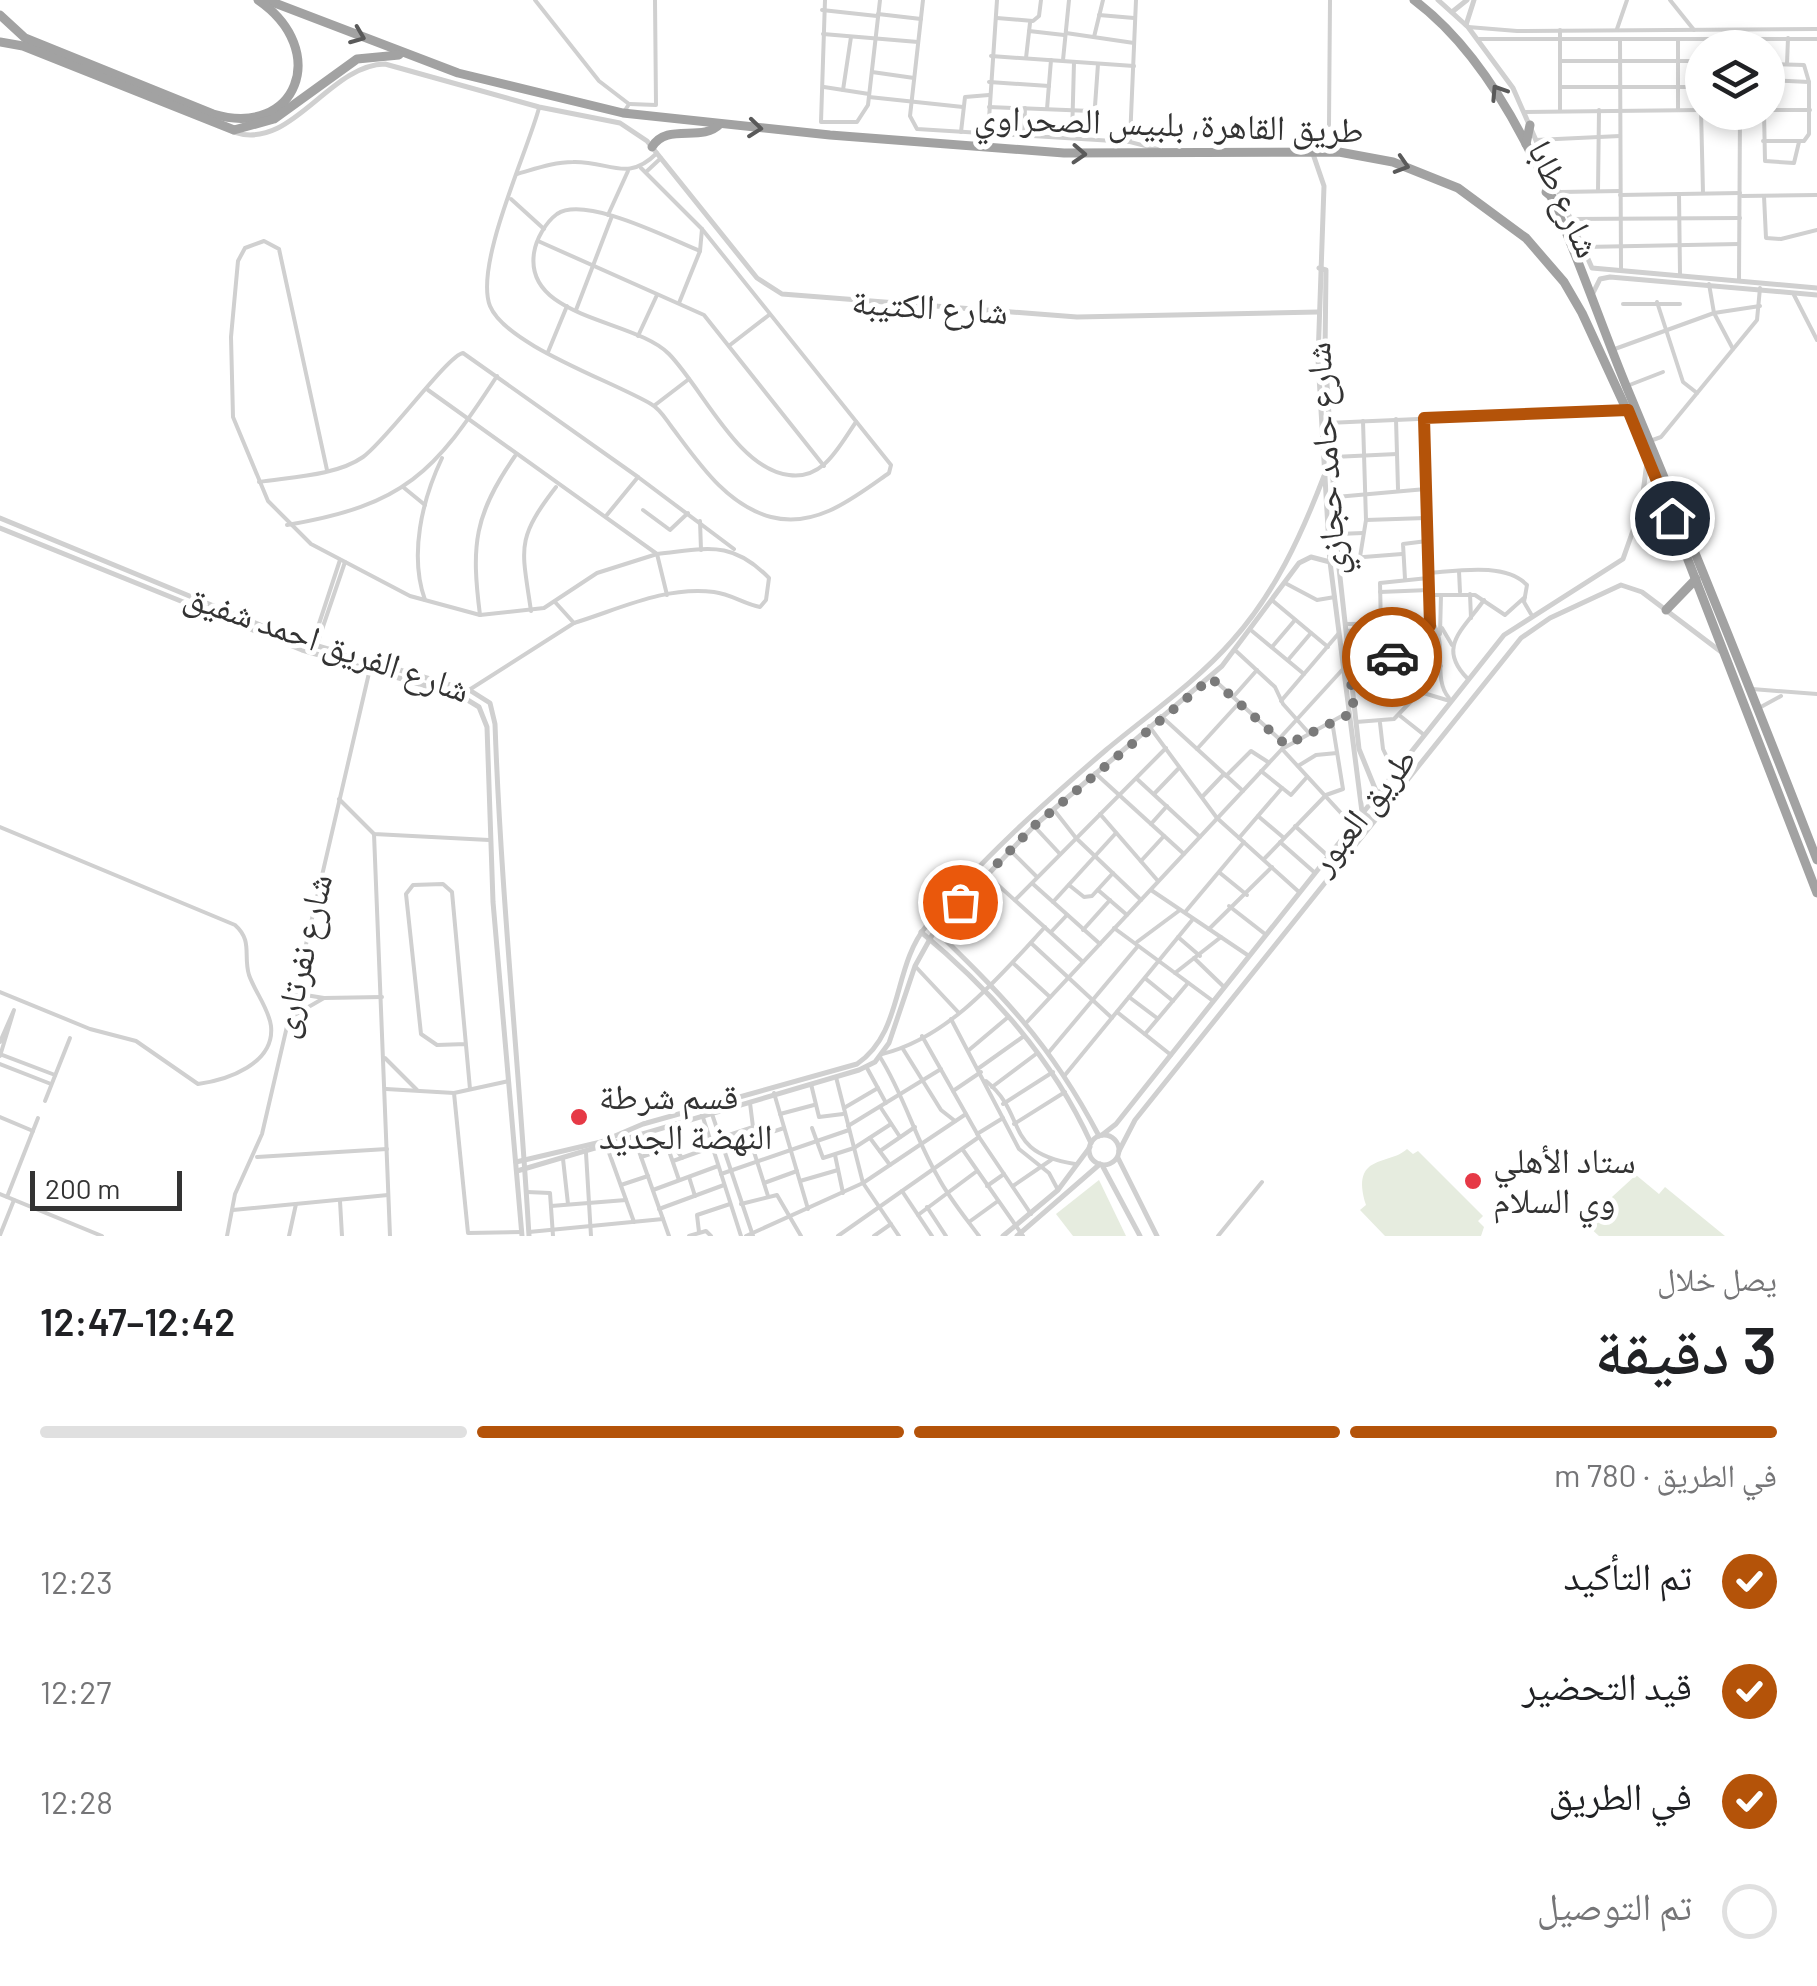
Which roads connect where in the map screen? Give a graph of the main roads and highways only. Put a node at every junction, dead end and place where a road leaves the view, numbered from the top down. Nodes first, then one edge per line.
1 (258, 0) edge
2 (267, 0) edge
3 (1414, 0) edge
4 (0, 15) edge
5 (0, 42) edge
6 (406, 55) junction
7 (826, 122) road end
8 (720, 124) junction
9 (1530, 125) road end
10 (830, 135) junction
11 (1531, 142) junction
12 (657, 153) road end
13 (1546, 192) junction
14 (1563, 206) road end
15 (1696, 579) junction
16 (1666, 610) road end
17 (1804, 826) junction
18 (1792, 829) junction
19 (1811, 844) junction
20 (1799, 849) junction
21 (1817, 860) edge
22 (1817, 893) edge

1 - 4 highway
2 -> 6 highway, طريق القاهرة, بلبيس الصحراوي
11 -> 3 highway
5 - 6 highway
6 - 8 highway, طريق القاهرة, بلبيس الصحراوي
7 - 10 highway
8 -> 10 highway, طريق القاهرة, بلبيس الصحراوي
8 - 12 highway
9 - 11 highway
10 -> 15 highway, طريق القاهرة, بلبيس الصحراوي
11 - 13 highway
13 - 14 highway
13 - 17 highway
15 - 16 highway
15 - 18 highway, طريق القاهرة, بلبيس الصحراوي
17 - 18 highway
17 - 19 highway
18 - 20 highway, طريق القاهرة, بلبيس الصحراوي
19 - 20 highway
19 - 21 highway
20 - 22 highway, طريق القاهرة, بلبيس الصحراوي

